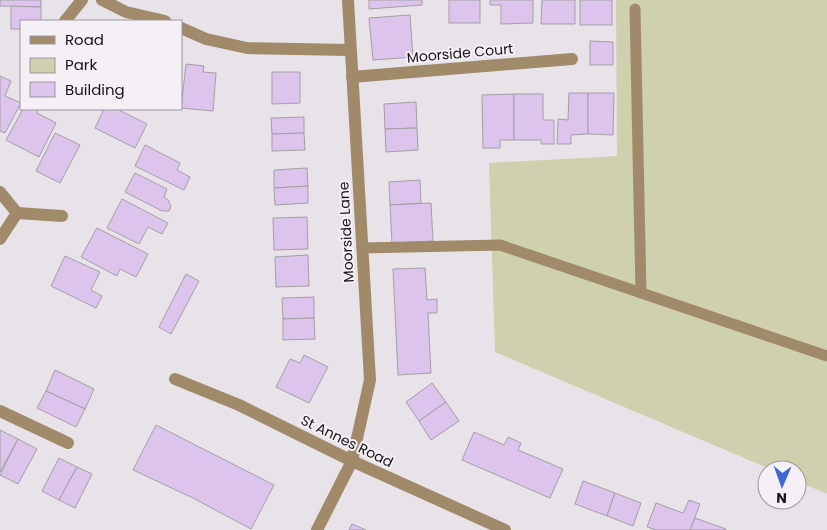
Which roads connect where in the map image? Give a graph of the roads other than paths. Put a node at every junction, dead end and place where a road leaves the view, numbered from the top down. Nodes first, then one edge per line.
1 (82, 0) edge
2 (102, 0) edge
3 (348, 0) edge
4 (635, 9) dead end
5 (65, 20) edge
6 (161, 20) edge
7 (182, 28) edge
8 (350, 50) junction
9 (572, 59) dead end
10 (352, 77) junction
11 (0, 192) edge
12 (17, 213) junction
13 (62, 216) dead end
14 (0, 239) edge
15 (362, 248) junction
16 (641, 294) junction
17 (827, 356) edge
18 (175, 379) dead end
19 (0, 411) edge
20 (68, 443) dead end
21 (352, 461) junction
22 (318, 530) edge
23 (505, 530) edge

1 - 5 street
2 - 6 street
3 - 8 street, Moorside Lane
4 - 16 lane
7 - 8 street
8 - 10 street, Moorside Lane
9 - 10 street, Moorside Court
10 - 15 street, Moorside Lane
11 - 12 street
12 - 13 street
12 - 14 street
15 - 16 lane
15 - 21 street, Moorside Lane
16 - 17 lane
18 - 21 street, St Annes Road
19 - 20 street
21 - 22 street, Moorside Lane
21 - 23 street, St Annes Road

